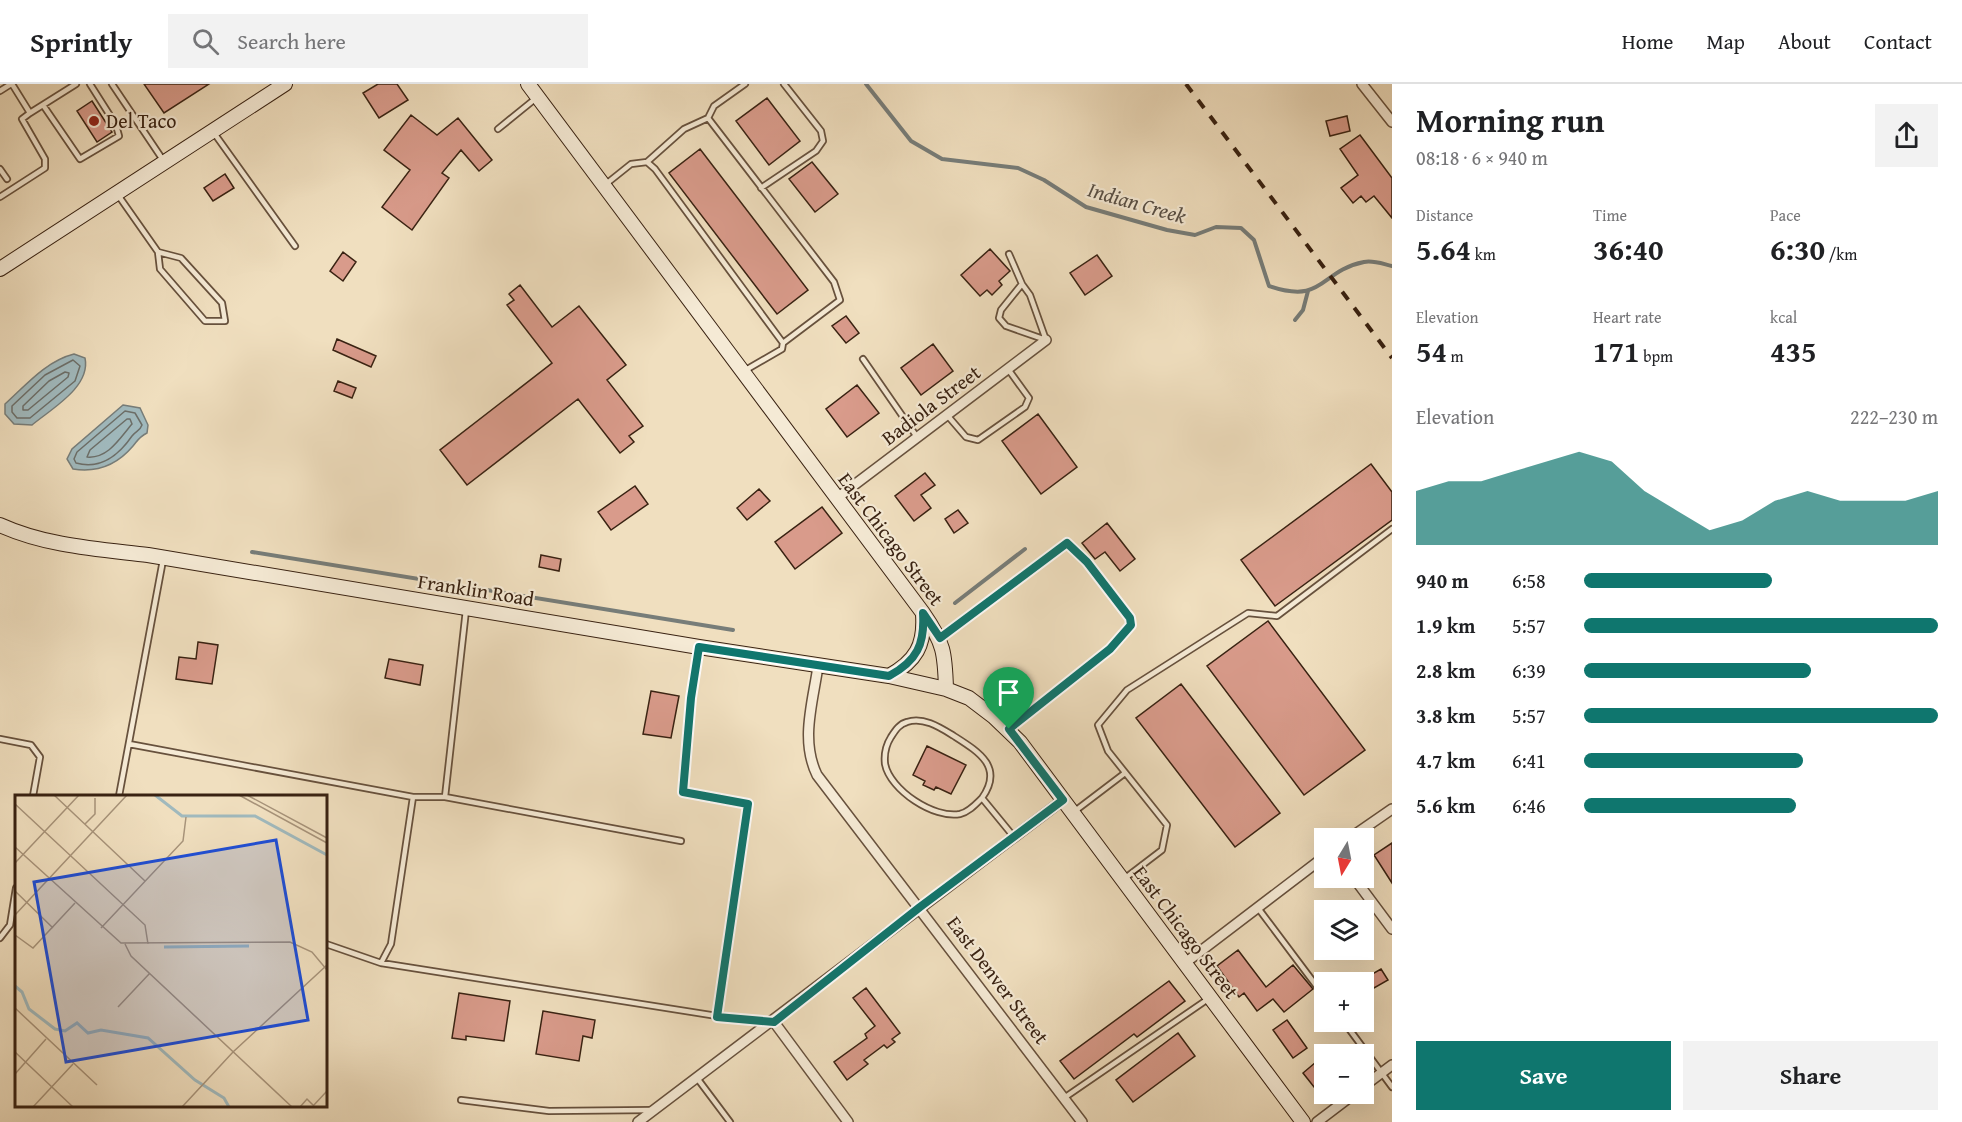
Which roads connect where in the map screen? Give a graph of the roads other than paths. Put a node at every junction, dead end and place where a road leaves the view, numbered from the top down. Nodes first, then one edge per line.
1 (11, 84) edge
2 (76, 84) edge
3 (90, 84) edge
4 (112, 84) edge
5 (285, 84) edge
6 (528, 84) edge
7 (745, 84) edge
8 (784, 84) edge
9 (1362, 84) edge
10 (0, 91) edge
11 (537, 97) junction
12 (43, 105) junction
13 (30, 113) junction
14 (708, 118) junction
15 (1392, 122) edge
16 (498, 129) dead end
17 (213, 131) junction
18 (164, 162) junction
19 (647, 162) junction
20 (0, 169) edge
21 (7, 179) dead end
22 (604, 186) junction
23 (761, 188) junction
24 (117, 193) junction
25 (0, 197) edge
26 (295, 246) dead end
27 (158, 252) junction
28 (1009, 254) dead end
29 (0, 269) edge
30 (1022, 285) junction
31 (1046, 340) junction
32 (783, 344) junction
33 (863, 359) dead end
34 (1008, 369) junction
35 (743, 372) junction
36 (947, 415) junction
37 (917, 437) junction
38 (837, 498) junction
39 (0, 525) edge
40 (1392, 529) edge
41 (164, 557) junction
42 (466, 608) junction
43 (923, 613) junction
44 (940, 638) junction
45 (699, 647) junction
46 (818, 666) junction
47 (889, 676) junction
48 (946, 689) junction
49 (1009, 729) junction
50 (0, 739) edge
51 (129, 744) junction
52 (1125, 773) junction
53 (33, 795) edge
54 (118, 795) edge
55 (412, 796) junction
56 (445, 797) junction
57 (982, 798) junction
58 (1063, 800) junction
59 (1392, 809) edge
60 (1072, 813) junction
61 (1364, 828) edge
62 (1014, 837) junction
63 (681, 841) dead end
64 (1314, 865) edge
65 (1123, 880) junction
66 (1361, 888) edge
67 (15, 894) edge
68 (920, 907) junction
69 (1258, 908) junction
70 (1392, 929) edge
71 (0, 938) edge
72 (327, 944) edge
73 (381, 963) junction
74 (1185, 963) junction
75 (1314, 983) edge
76 (1210, 998) junction
77 (717, 1017) junction
78 (774, 1022) junction
79 (1352, 1032) edge
80 (1392, 1065) edge
81 (1382, 1072) junction
82 (697, 1078) junction
83 (1374, 1078) edge
84 (1392, 1087) edge
85 (1064, 1098) junction
86 (461, 1100) dead end
87 (1341, 1104) edge
88 (654, 1110) junction
89 (638, 1122) edge
90 (730, 1122) edge
91 (848, 1122) edge
92 (1082, 1122) edge
93 (1303, 1122) edge
94 (1317, 1122) edge

1 - 10 lane
1 - 13 lane
2 - 12 lane
3 - 12 lane
4 - 18 lane
5 - 17 street
6 - 11 street, East Chicago Street
7 - 14 lane
8 - 23 lane
9 - 15 street
11 - 16 lane
11 - 22 street, East Chicago Street
12 - 13 lane
13 - 25 lane
14 - 19 lane
14 - 23 lane
17 - 18 street
17 - 26 lane
18 - 24 street
19 - 22 lane
19 - 32 lane
20 - 21 lane
22 - 35 street, East Chicago Street
23 - 32 lane
24 - 27 lane
24 - 29 street
27 - 27 lane
28 - 30 lane
30 - 31 lane
30 - 31 lane
31 - 34 street, Badiola Street
32 - 35 lane
33 - 37 lane
34 - 36 street, Badiola Street
34 - 36 lane
35 - 38 street, East Chicago Street
36 - 37 street, Badiola Street
37 - 38 street, Badiola Street
38 - 43 street, East Chicago Street
39 - 41 street, Franklin Road
40 - 52 lane
41 - 42 street, Franklin Road
41 - 51 lane
42 - 45 street, Franklin Road
42 - 56 lane
43 - 44 street, East Chicago Street
43 - 47 street
44 - 48 street, East Chicago Street
44 - 49 lane
45 - 46 street, Franklin Road
45 - 77 lane
46 - 47 street, Franklin Road
46 - 68 street, East Denver Street
47 - 48 street, Franklin Road
48 - 49 street, East Chicago Street
49 - 58 street, East Chicago Street
50 - 53 lane
51 - 54 lane
51 - 55 lane
52 - 60 lane
52 - 65 lane
55 - 56 lane
55 - 73 lane
56 - 63 lane
57 - 57 lane
57 - 62 lane
58 - 60 street, East Chicago Street
58 - 62 street
59 - 61 street
60 - 65 street, East Chicago Street
62 - 68 street
64 - 69 street
65 - 74 street, East Chicago Street
66 - 70 street
67 - 71 lane
68 - 78 street
68 - 85 street, East Denver Street
69 - 74 street
69 - 75 lane
72 - 73 lane
73 - 77 lane
74 - 76 street, East Chicago Street
76 - 85 lane
76 - 93 street, East Chicago Street
77 - 78 lane
78 - 82 street
78 - 91 street
79 - 81 lane
80 - 81 street
81 - 83 street
81 - 84 lane
82 - 88 street
82 - 90 lane
85 - 92 street, East Denver Street
86 - 88 lane
87 - 94 street
88 - 89 street

